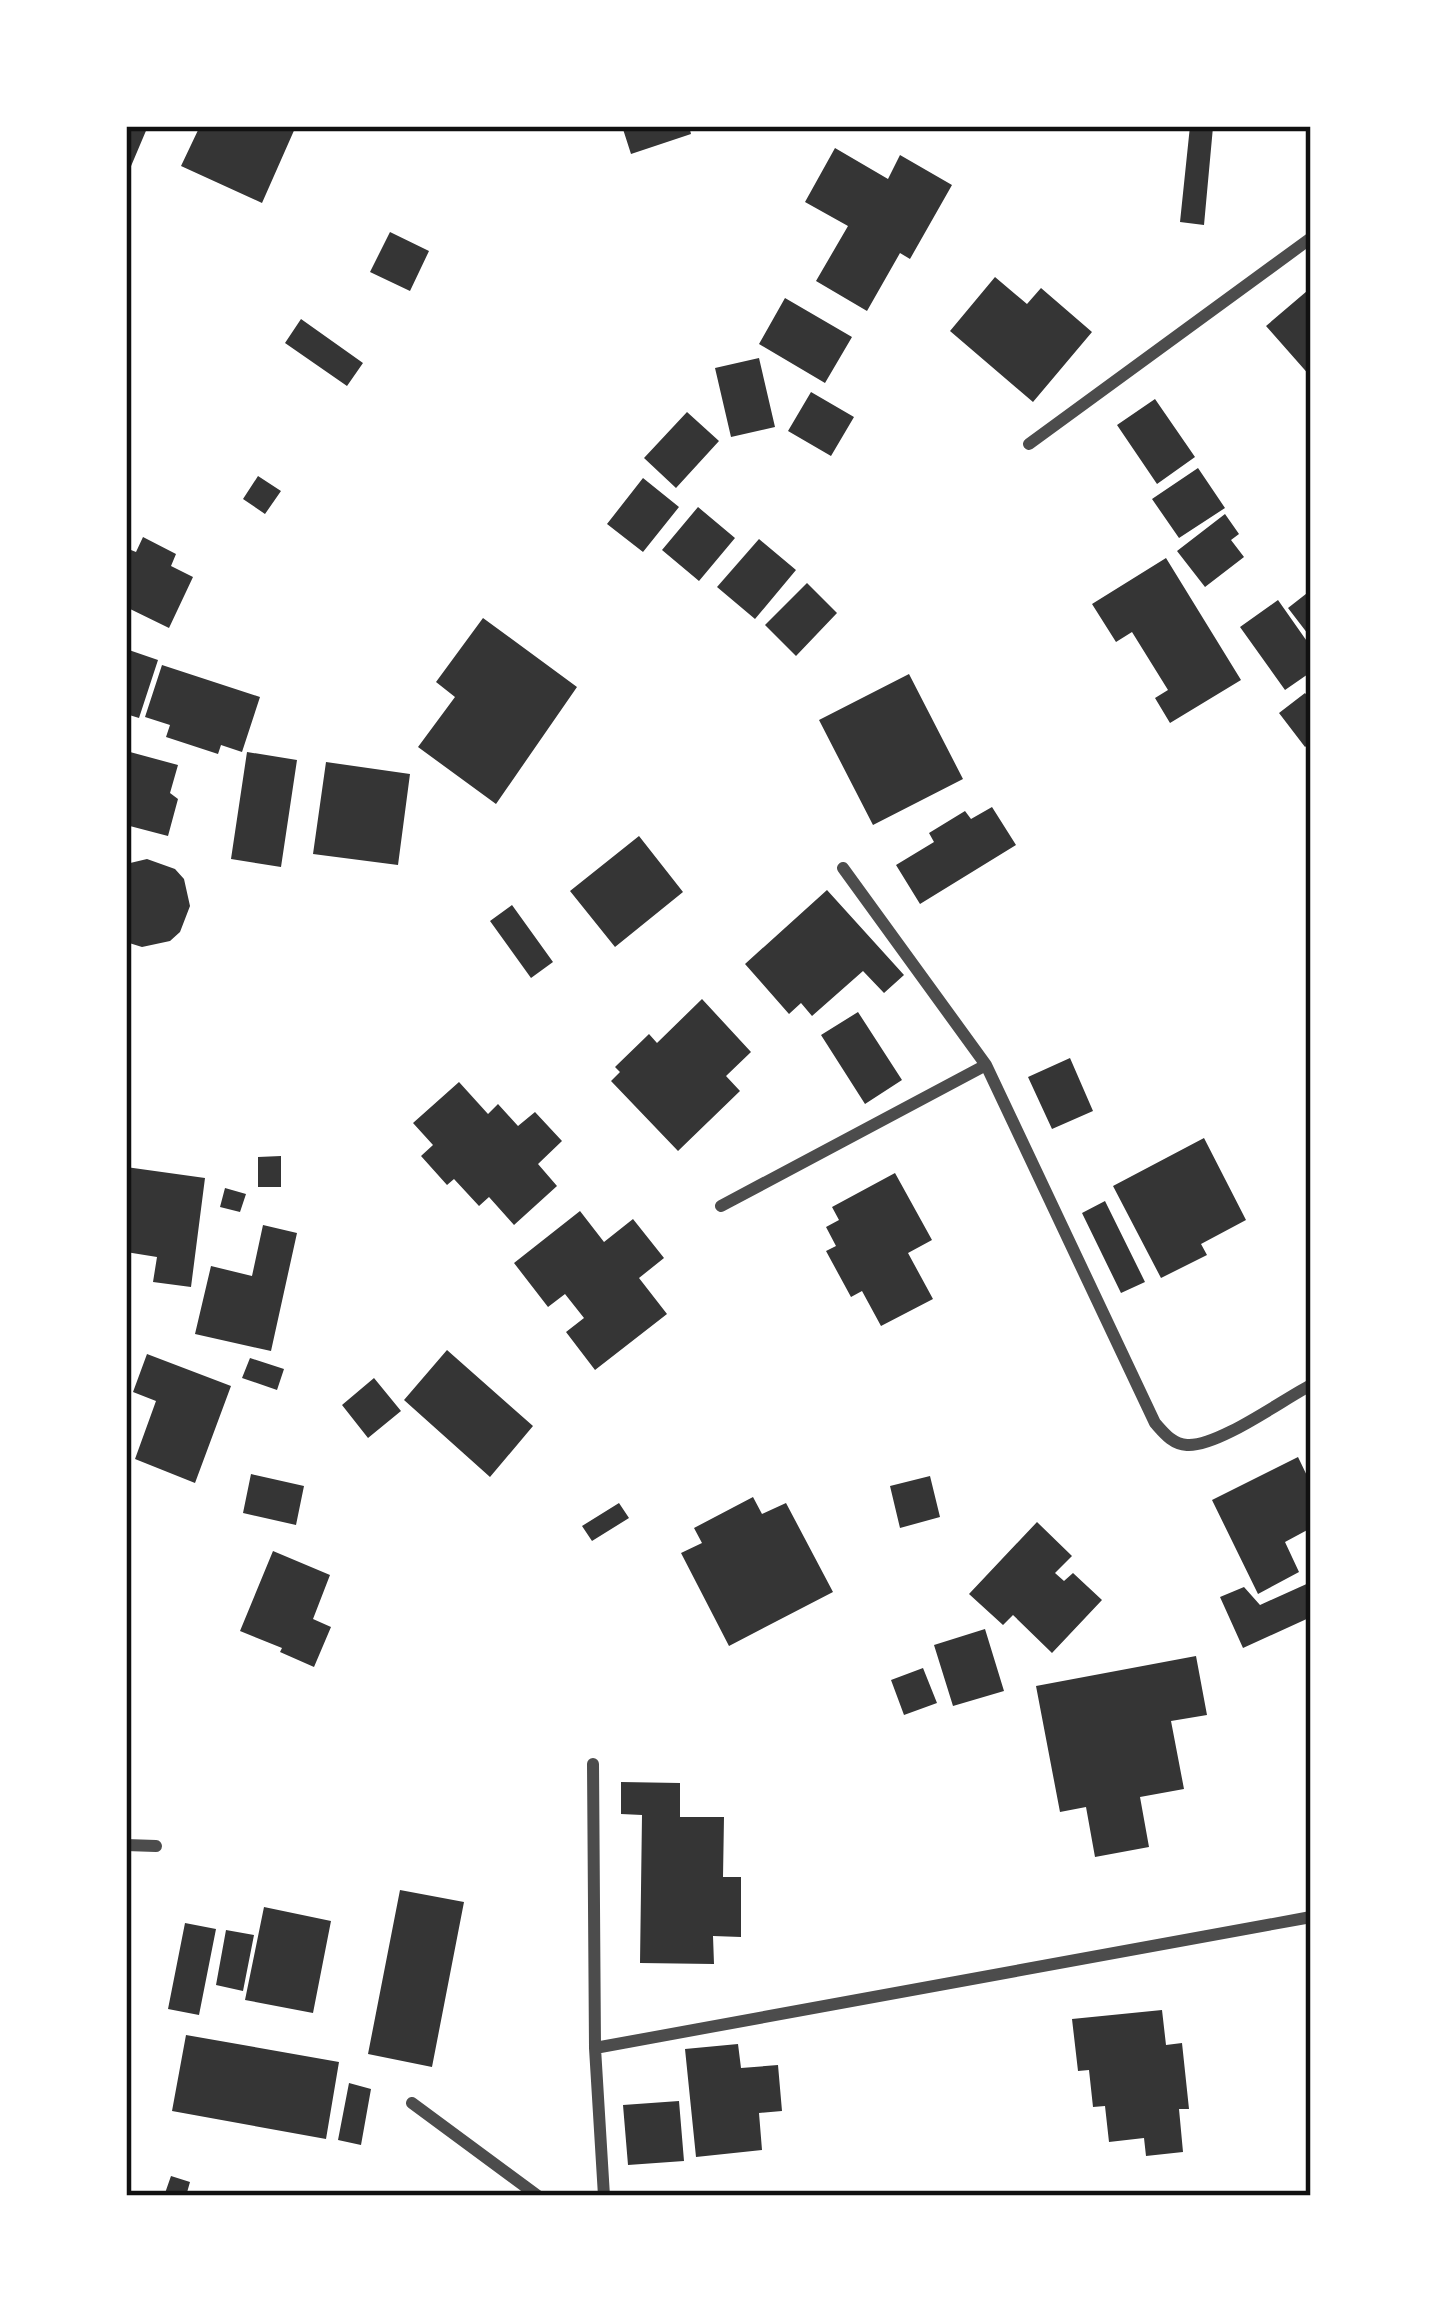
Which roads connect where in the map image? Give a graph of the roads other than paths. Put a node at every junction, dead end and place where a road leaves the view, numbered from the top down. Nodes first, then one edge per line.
1 (1311, 238) edge
2 (1029, 444) dead end
3 (843, 868) dead end
4 (986, 1065) junction
5 (721, 1206) dead end
6 (1311, 1384) edge
7 (592, 1764) dead end
8 (126, 1845) edge
9 (156, 1846) dead end
10 (1311, 1917) edge
11 (595, 2048) junction
12 (412, 2103) dead end
13 (538, 2196) edge
14 (604, 2196) edge

1 - 2 street
3 - 4 street
4 - 5 street
4 - 6 street
7 - 11 street
8 - 9 street
10 - 11 street
11 - 14 street
12 - 13 street

